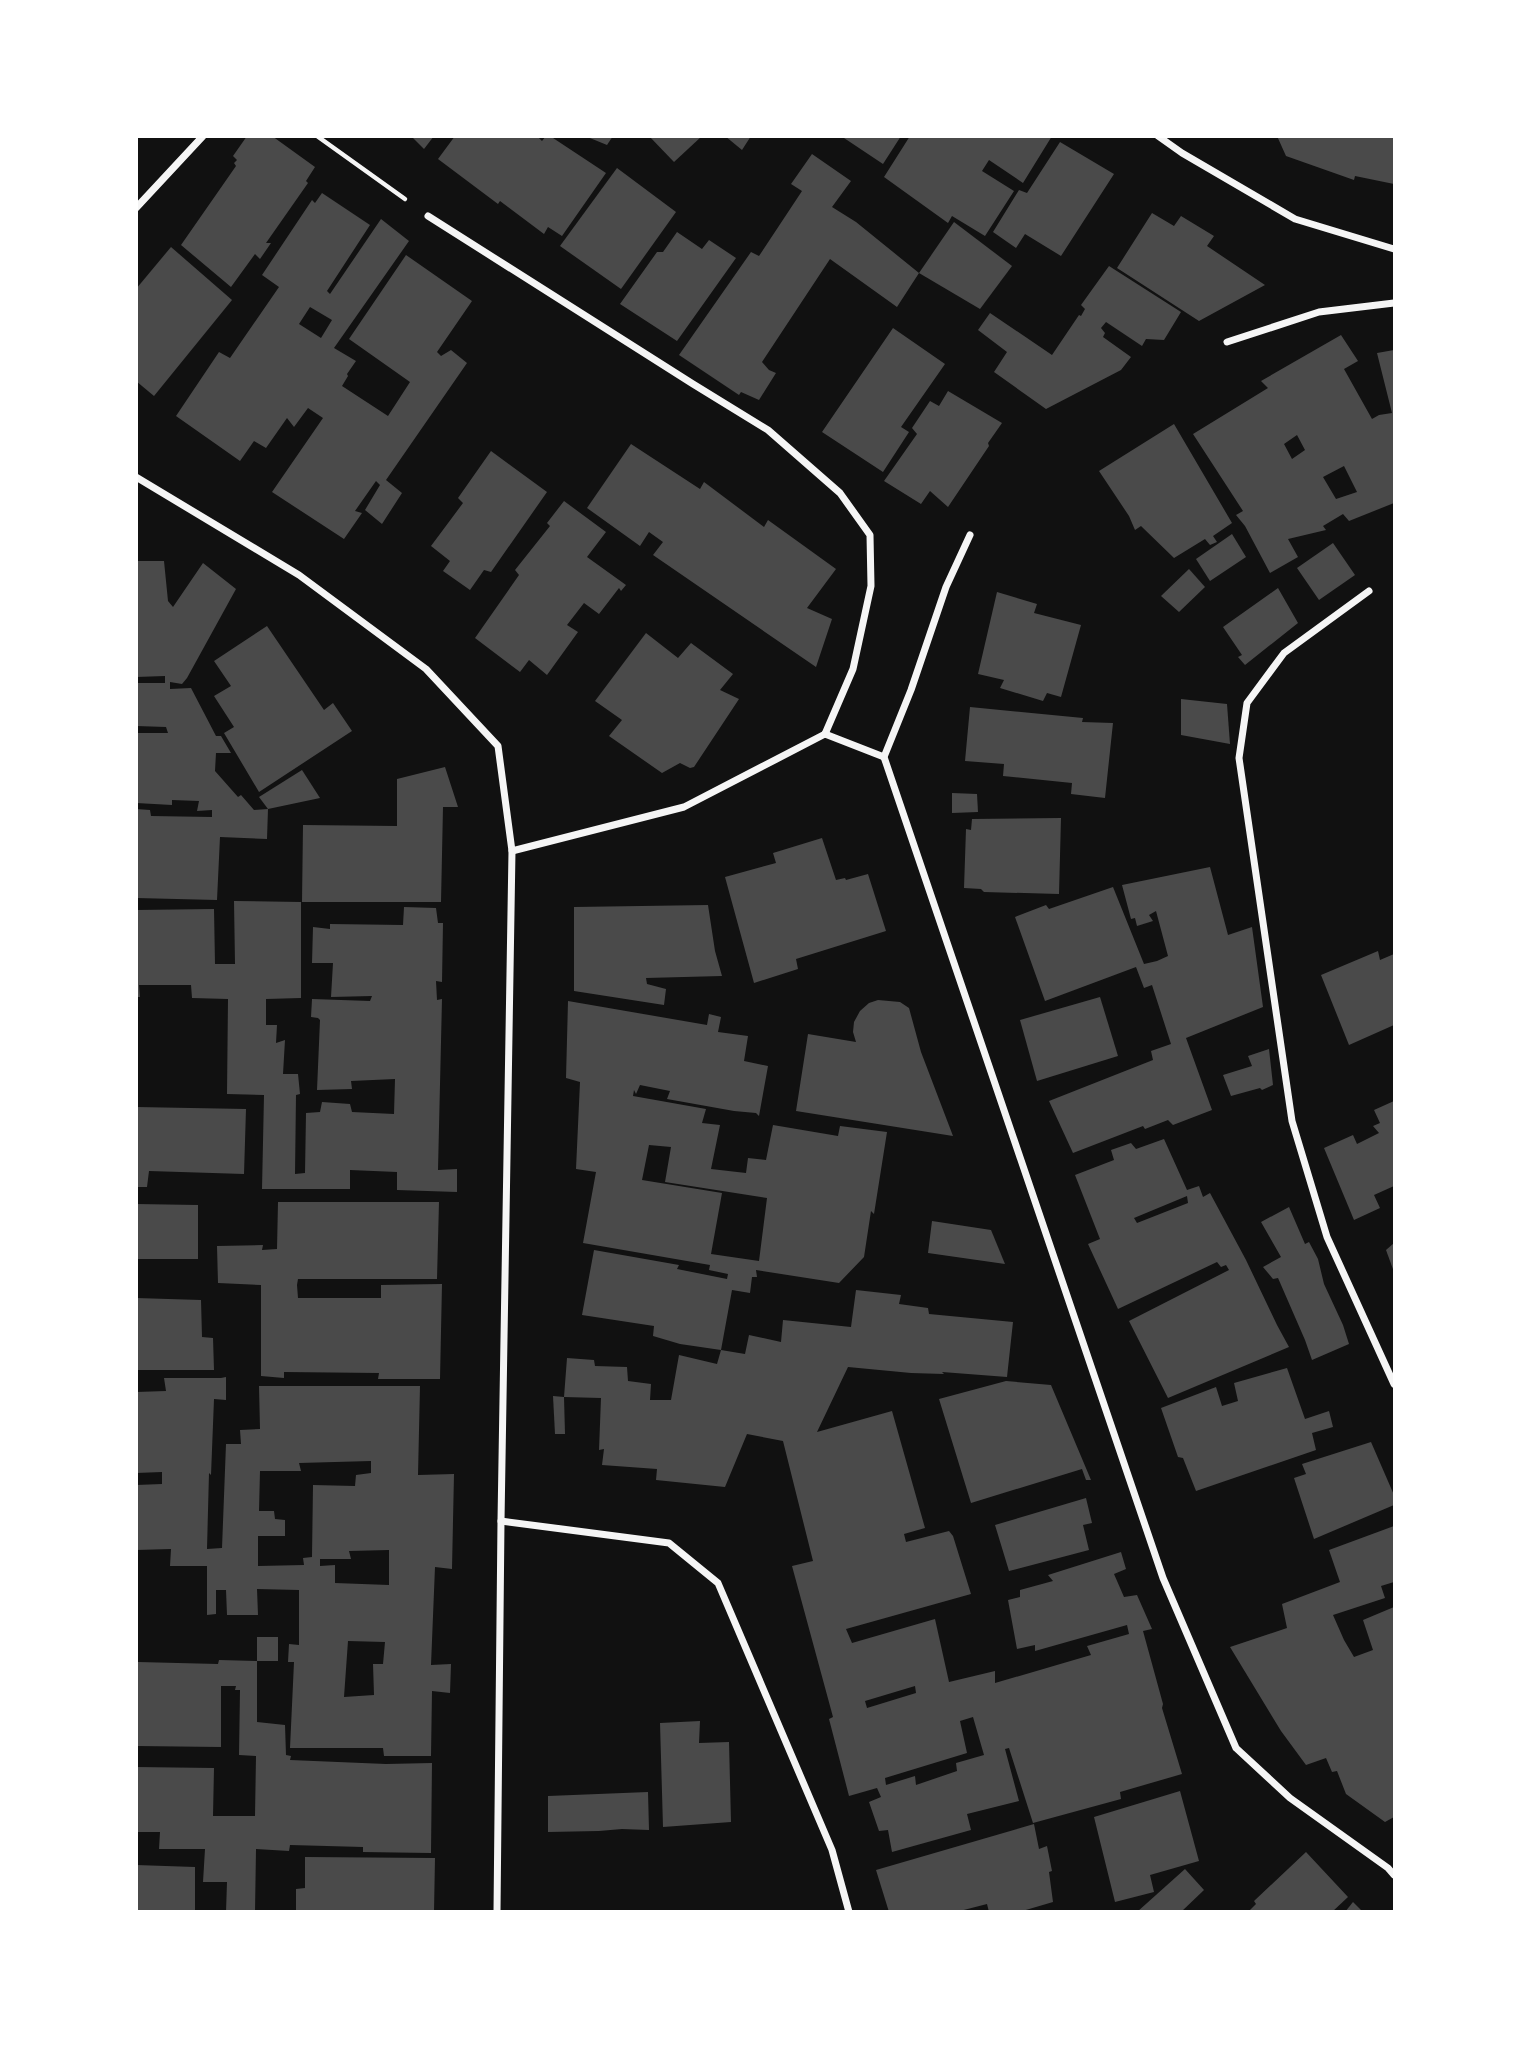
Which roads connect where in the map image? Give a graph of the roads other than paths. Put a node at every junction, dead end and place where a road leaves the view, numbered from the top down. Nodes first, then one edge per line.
1 (203, 136) edge
2 (1158, 136) edge
3 (136, 208) edge
4 (428, 216) road end
5 (1395, 249) edge
6 (1395, 303) edge
7 (1227, 342) dead end
8 (136, 477) edge
9 (970, 535) dead end
10 (1369, 591) dead end
11 (825, 734) junction
12 (884, 757) junction
13 (512, 851) junction
14 (1395, 1384) edge
15 (501, 1521) junction
16 (1391, 1867) edge
17 (1395, 1875) edge
18 (497, 1912) edge
19 (849, 1912) edge

1 - 3 street
2 - 5 street
4 - 11 street
6 - 7 street
8 - 13 street
9 - 12 street
10 - 14 street
11 - 12 street
11 - 13 street
12 - 16 street
13 - 15 street
15 - 18 street
15 - 19 street
16 - 17 street

